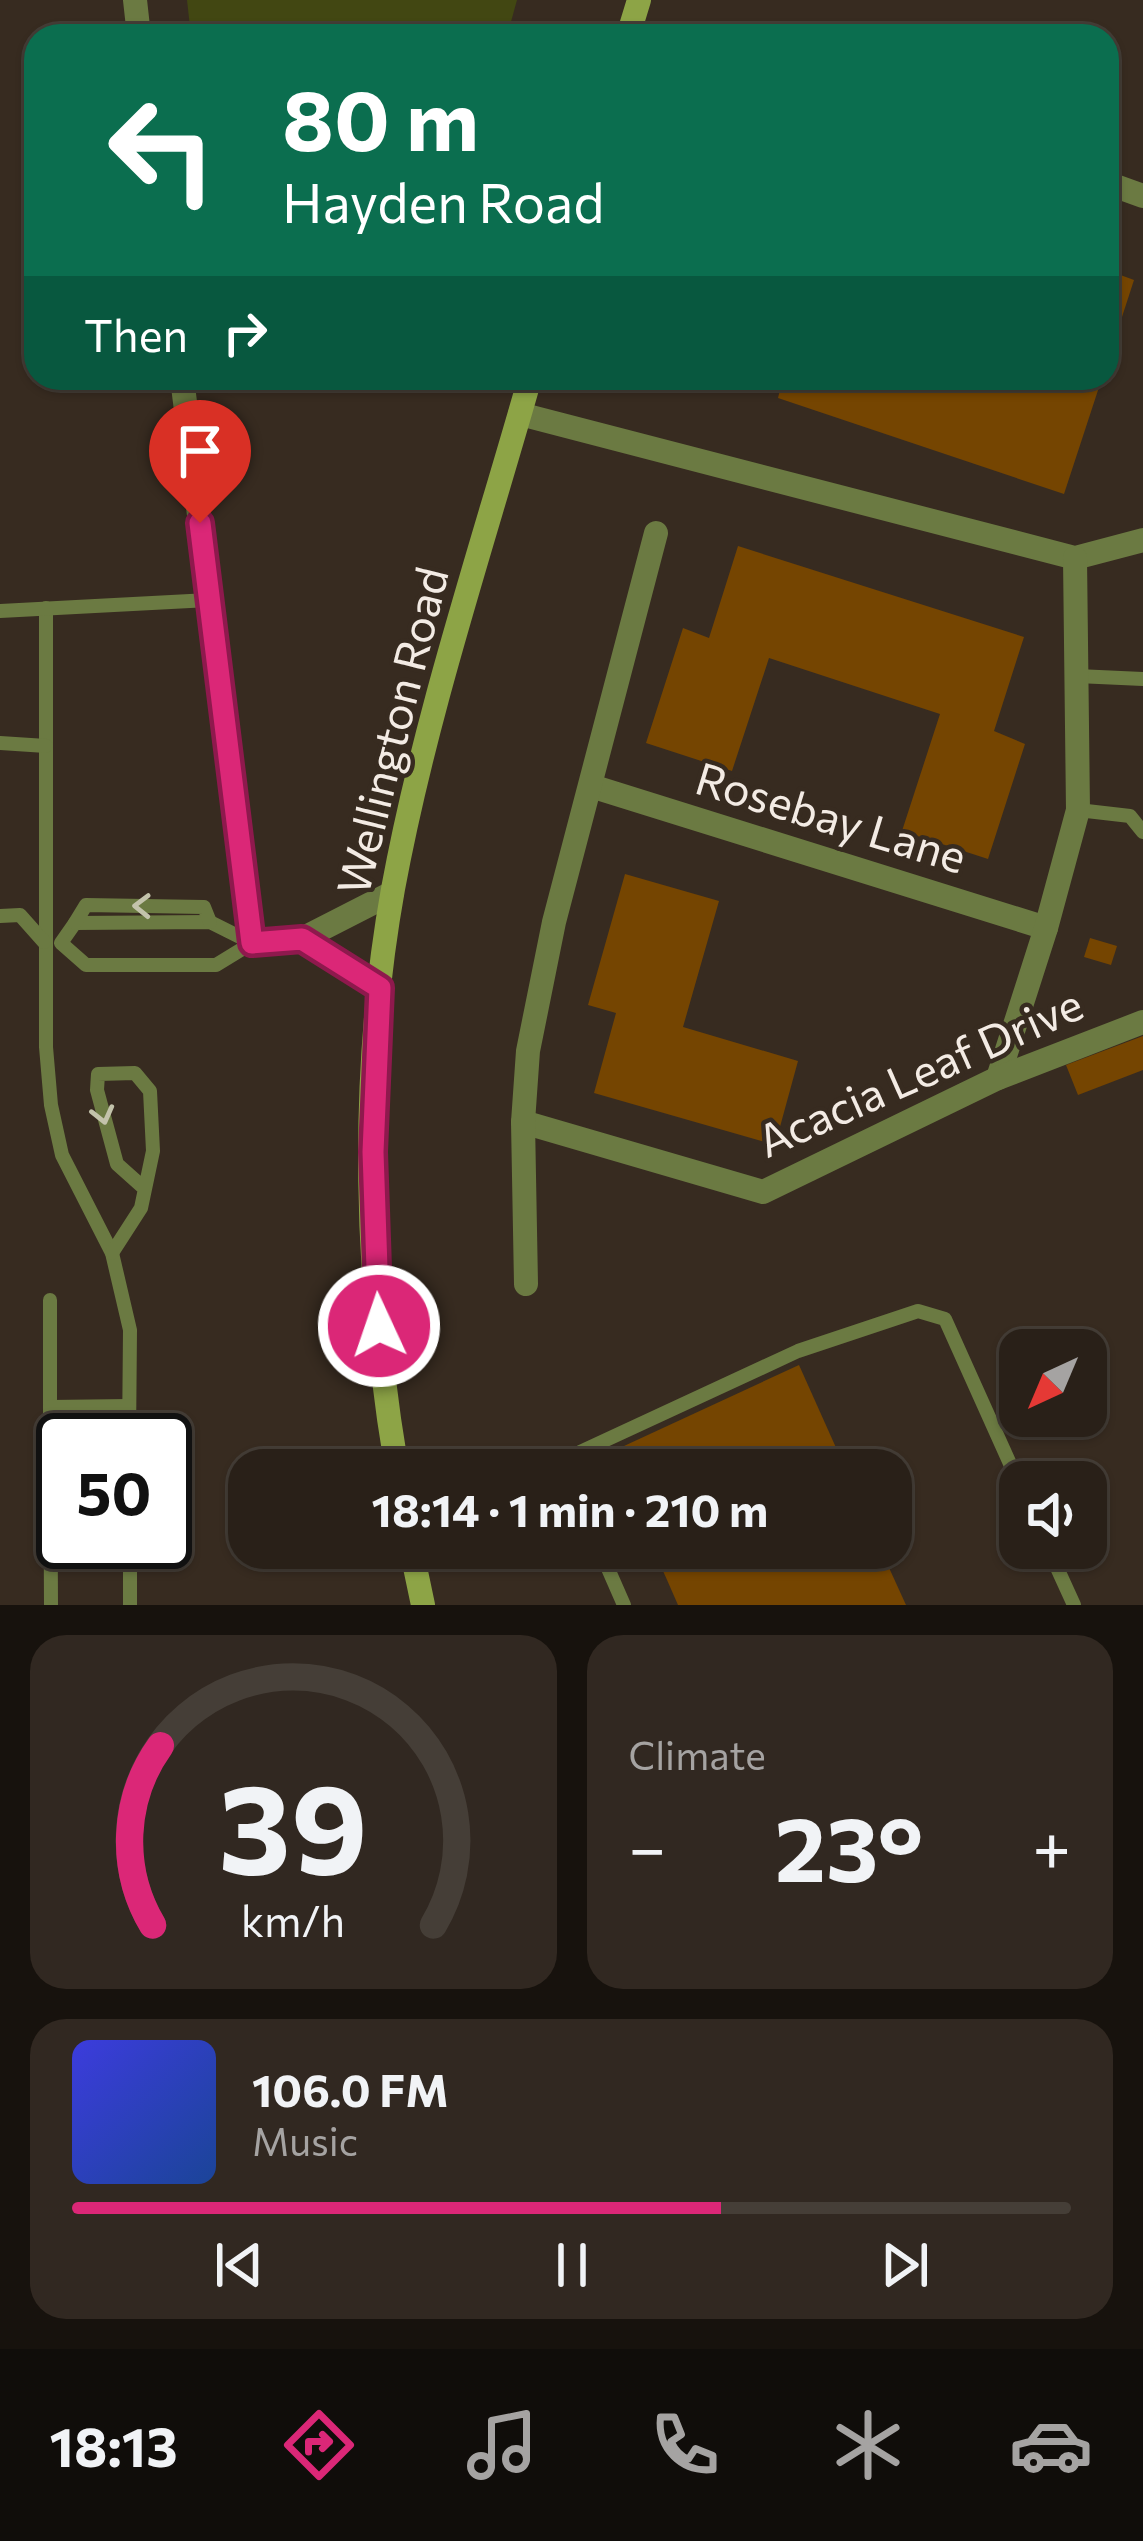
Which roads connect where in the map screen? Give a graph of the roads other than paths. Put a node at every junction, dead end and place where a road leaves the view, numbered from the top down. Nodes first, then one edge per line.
1 (183, 390) edge
2 (527, 390) edge
3 (520, 414) junction
4 (656, 533) dead end
5 (1143, 540) edge
6 (1075, 558) junction
7 (208, 600) junction
8 (46, 608) junction
9 (0, 611) edge
10 (1078, 676) junction
11 (1143, 679) edge
12 (0, 743) edge
13 (46, 746) junction
14 (591, 786) junction
15 (1078, 810) junction
16 (1143, 832) edge
17 (392, 893) junction
18 (0, 916) edge
19 (1046, 928) junction
20 (302, 939) junction
21 (53, 943) junction
22 (252, 943) junction
23 (380, 988) junction
24 (1143, 1022) edge
25 (998, 1078) junction
26 (523, 1122) junction
27 (145, 1189) junction
28 (112, 1253) junction
29 (526, 1284) dead end
30 (50, 1300) dead end
31 (130, 1406) junction
32 (50, 1407) junction
33 (130, 1413) edge
34 (394, 1449) edge
35 (586, 1449) edge
36 (1009, 1461) edge
37 (130, 1569) edge
38 (415, 1569) edge
39 (608, 1569) edge
40 (1058, 1569) edge
41 (51, 1605) edge
42 (130, 1605) edge
43 (423, 1605) edge
44 (624, 1605) edge
45 (1074, 1605) edge

1 - 7 street
2 - 3 main road, Wellington Road
3 - 6 street
3 - 17 main road, Wellington Road
4 - 14 street
5 - 6 street
6 - 10 street
7 - 8 lane
7 - 22 street
8 - 9 lane
8 - 13 lane
10 - 11 lane
10 - 15 street
12 - 13 lane
13 - 21 lane
14 - 19 street, Rosebay Lane
14 - 26 street
15 - 16 lane
15 - 19 street
17 - 20 street
17 - 23 main road, Wellington Road
18 - 21 lane
19 - 25 street
20 - 22 street
20 - 23 street
22 -> 21 lane
21 - 22 lane
21 - 28 lane
23 - 34 main road, Wellington Road
24 - 25 street, Acacia Leaf Drive
25 - 26 street, Acacia Leaf Drive
26 - 29 street
27 -> 27 lane
27 - 28 lane
28 - 31 lane
30 - 32 lane
31 - 32 lane
31 - 33 lane
32 - 41 lane
35 - 36 lane
37 - 42 lane
38 - 43 main road
39 - 44 lane
40 - 45 lane

